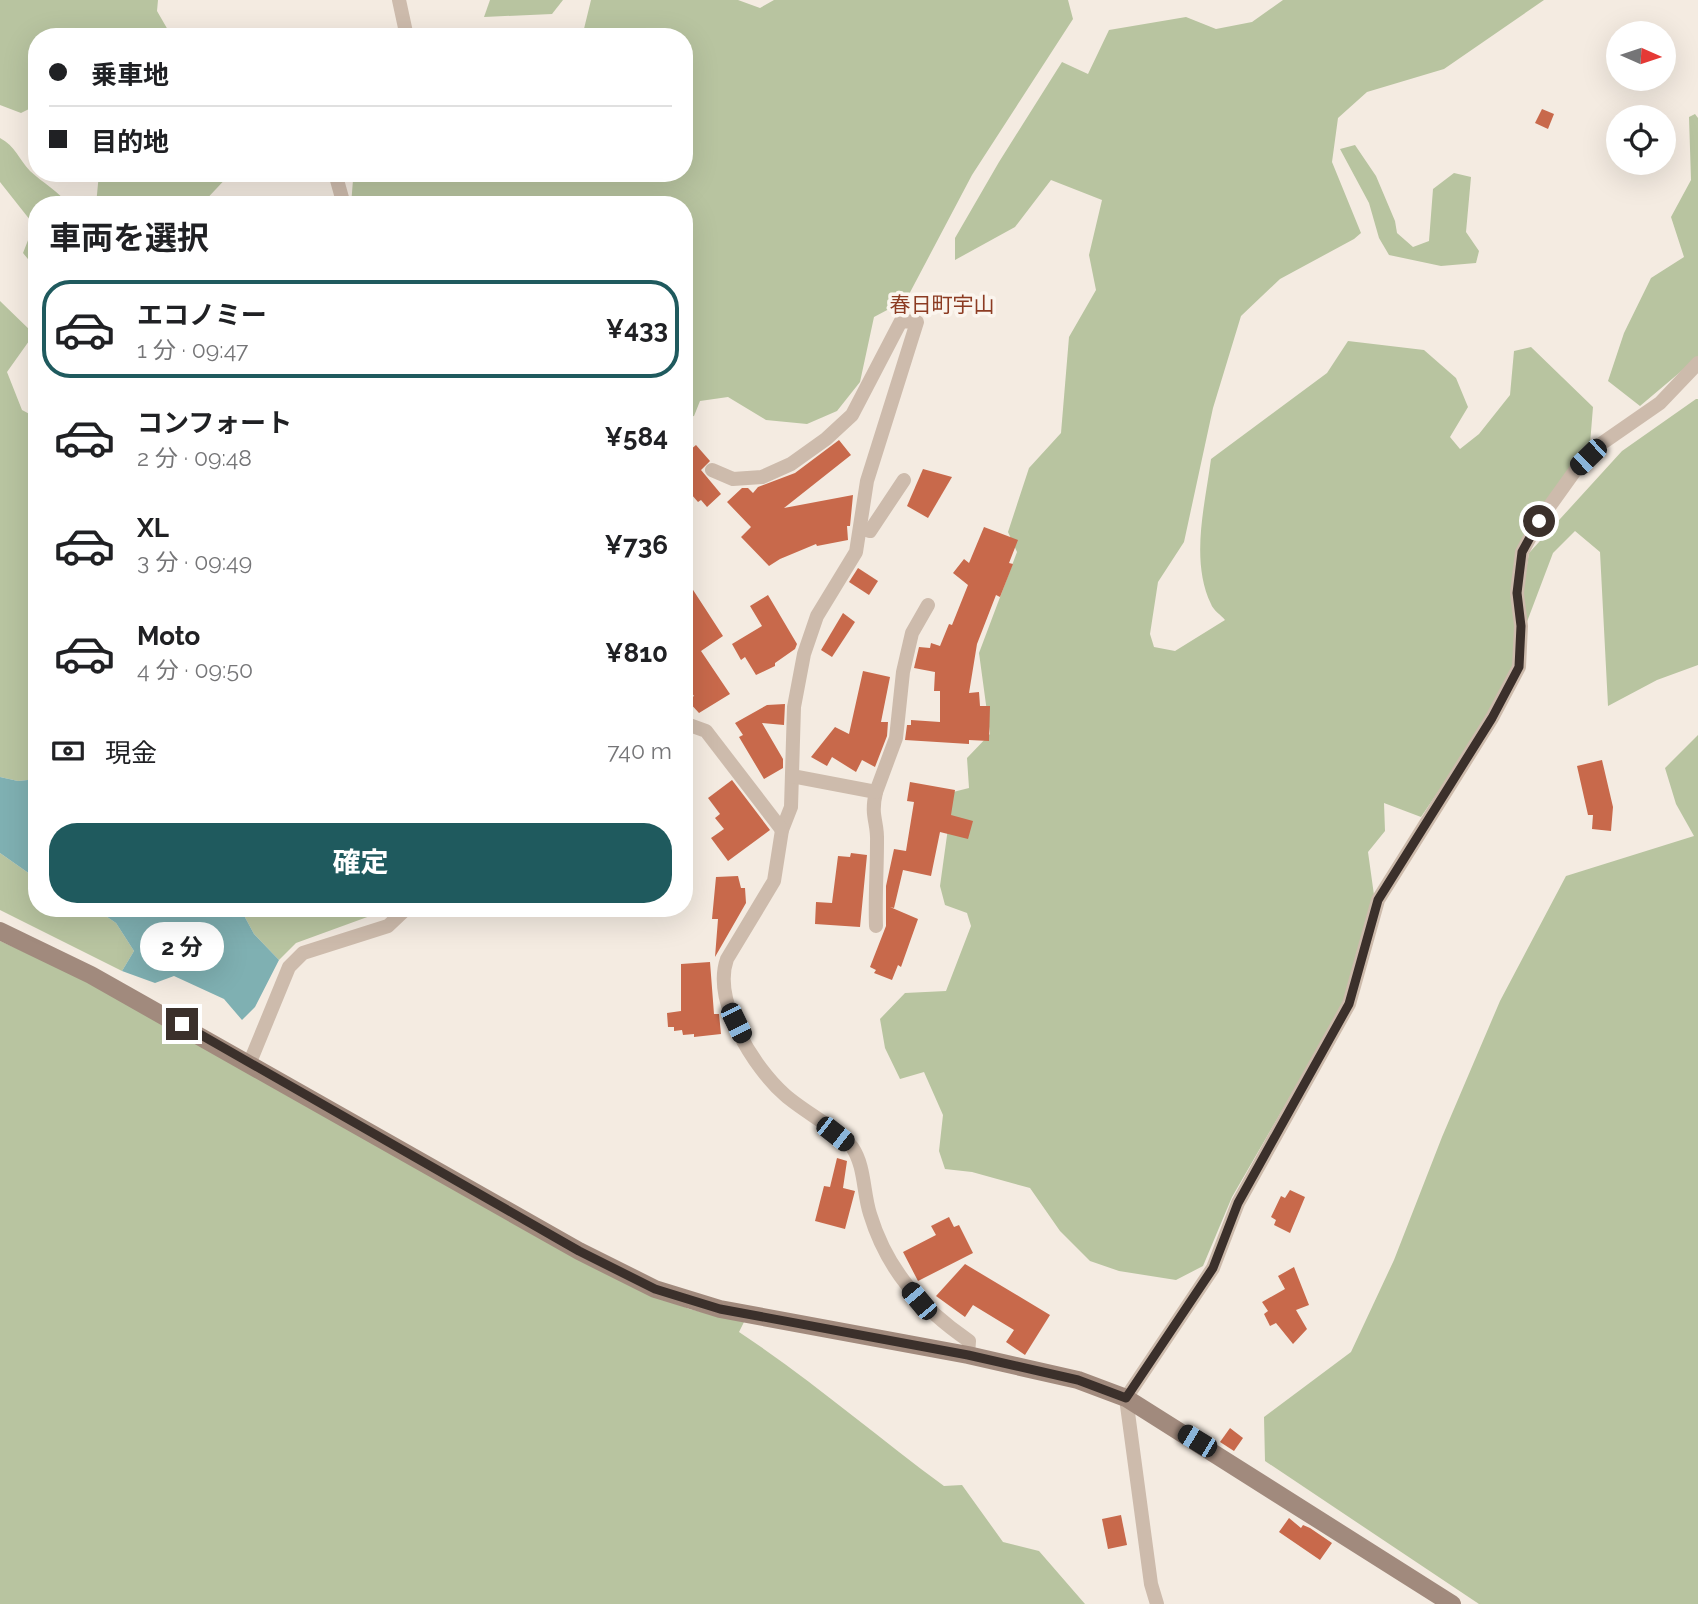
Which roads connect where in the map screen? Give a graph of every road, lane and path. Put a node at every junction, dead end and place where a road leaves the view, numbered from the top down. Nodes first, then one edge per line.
1 (399, 0) edge
2 (405, 28) edge
3 (1698, 363) edge
4 (712, 470) dead end
5 (904, 480) dead end
6 (861, 528) junction
7 (928, 605) dead end
8 (693, 727) edge
9 (792, 776) junction
10 (876, 792) junction
11 (782, 830) junction
12 (398, 917) edge
13 (876, 926) dead end
14 (0, 931) edge
15 (250, 1062) junction
16 (968, 1355) junction
17 (1126, 1398) junction
18 (1157, 1604) edge
19 (1452, 1604) edge

1 - 2 street
3 - 17 street
4 - 6 street
5 - 6 street
6 - 9 street
7 - 10 street
8 - 11 street
9 - 10 street
9 - 11 street
10 - 13 street
11 - 16 street
12 - 15 street
14 - 15 street
15 - 16 street
16 - 17 street
17 - 18 street
17 - 19 street

